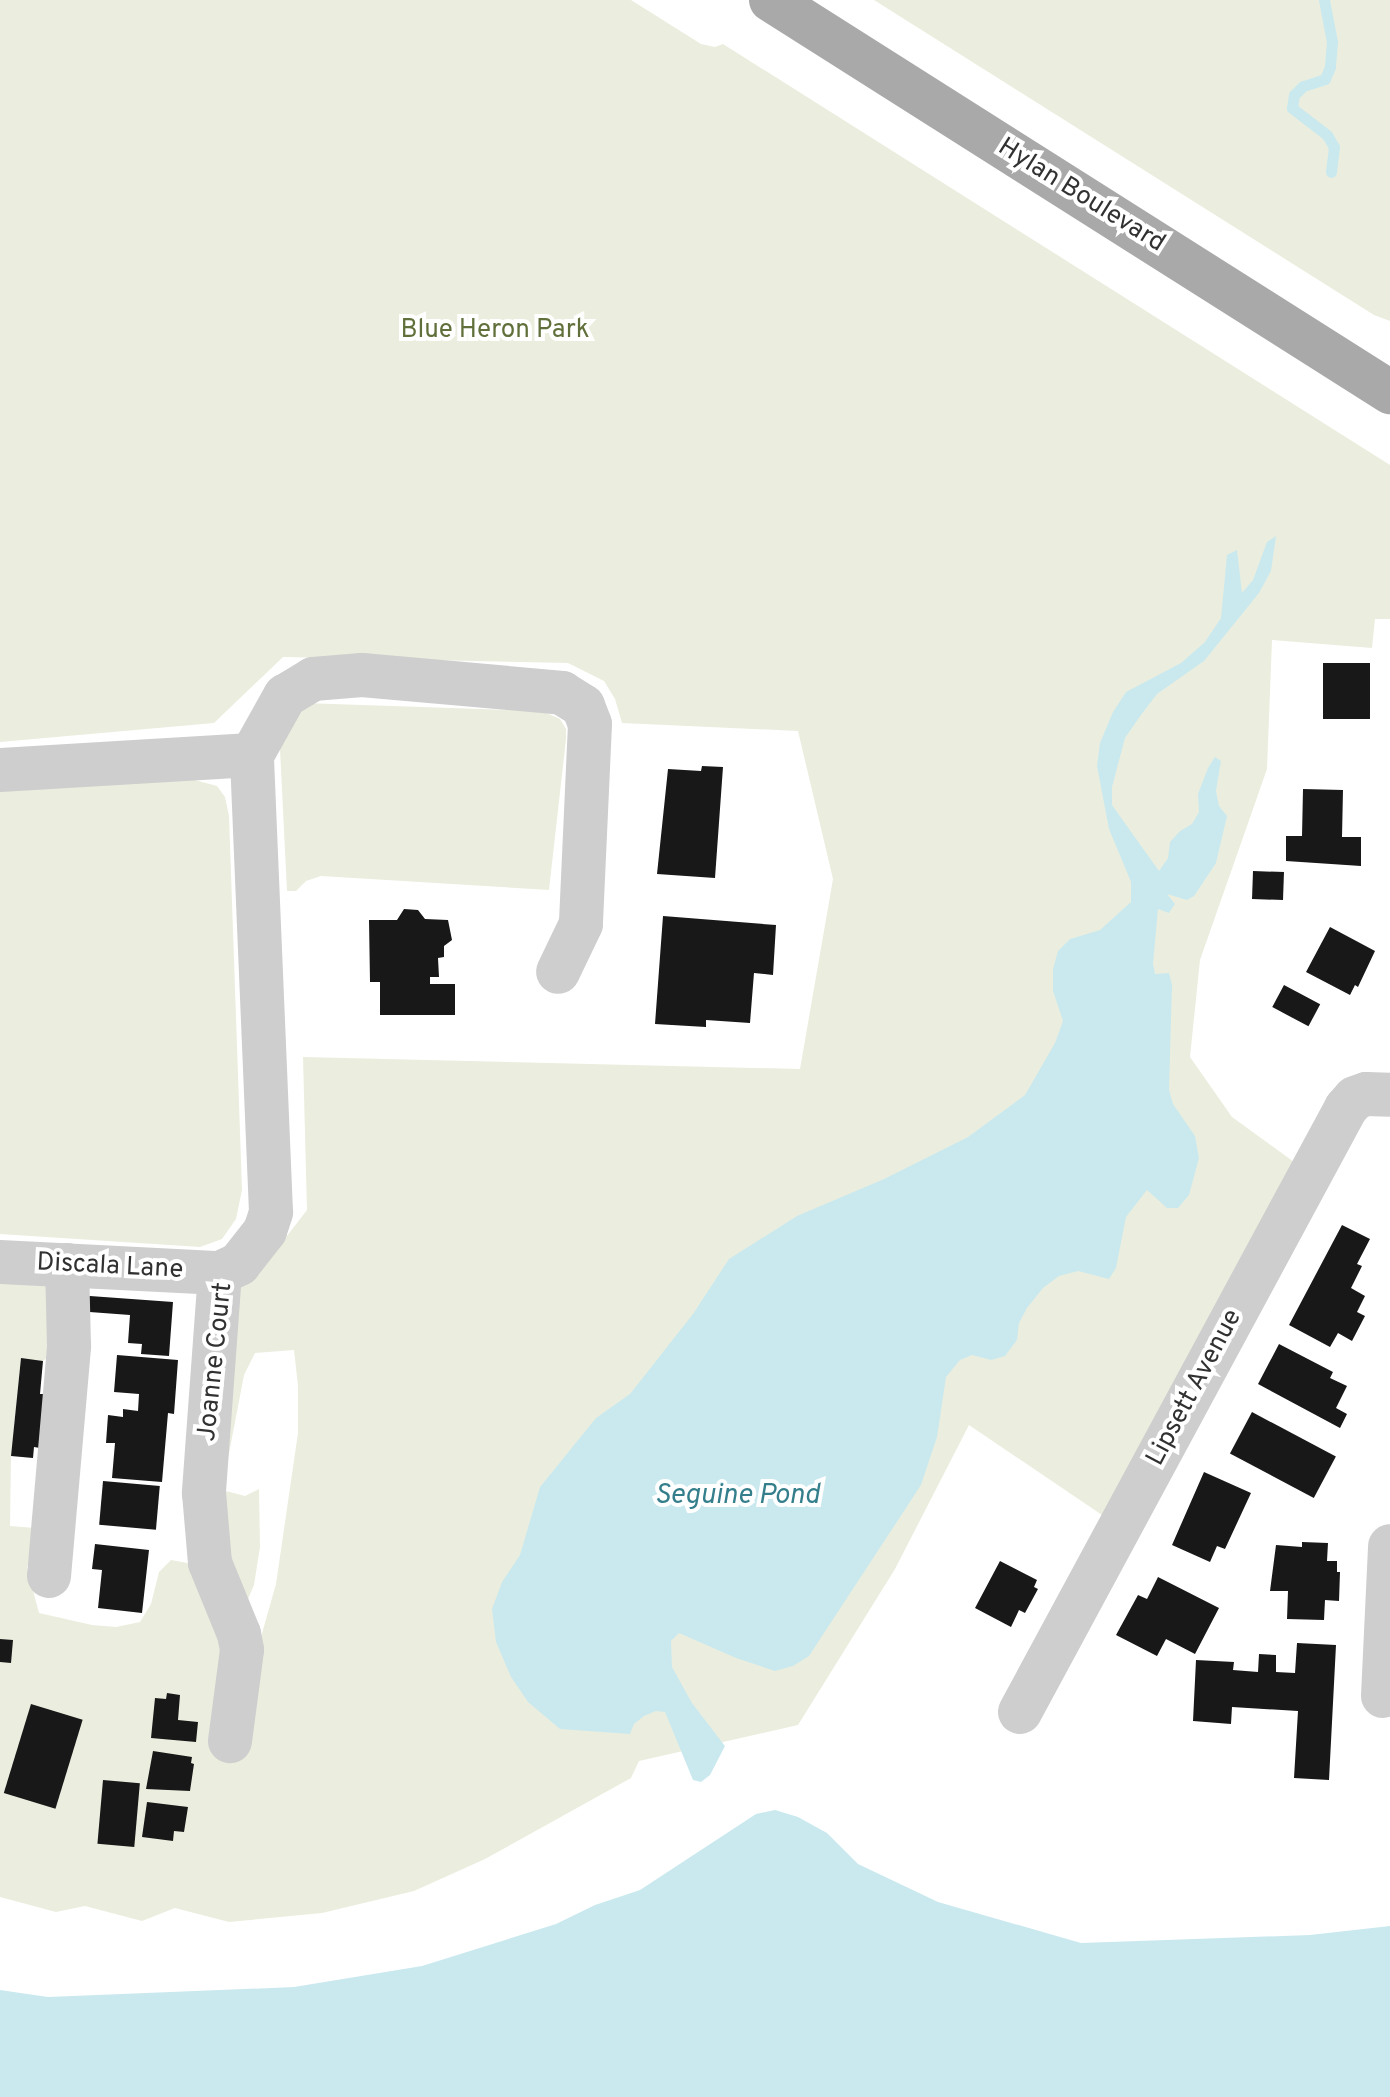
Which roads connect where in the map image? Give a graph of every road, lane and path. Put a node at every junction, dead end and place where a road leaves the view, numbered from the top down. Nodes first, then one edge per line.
1 (771, 0) edge
2 (1390, 392) edge
3 (252, 755) junction
4 (0, 770) edge
5 (558, 972) dead end
6 (1390, 1095) edge
7 (0, 1262) edge
8 (67, 1265) junction
9 (220, 1273) junction
10 (1390, 1546) edge
11 (49, 1576) dead end
12 (1383, 1696) dead end
13 (1020, 1712) dead end
14 (230, 1741) dead end

1 - 2 main road, Hylan Boulevard
3 - 4 street
3 - 5 street
3 - 9 street, Joanne Court
6 - 13 street, Lipsett Avenue
7 - 8 street, Discala Lane
8 - 9 street, Discala Lane
8 - 11 street
9 - 14 street, Joanne Court
10 - 12 street

